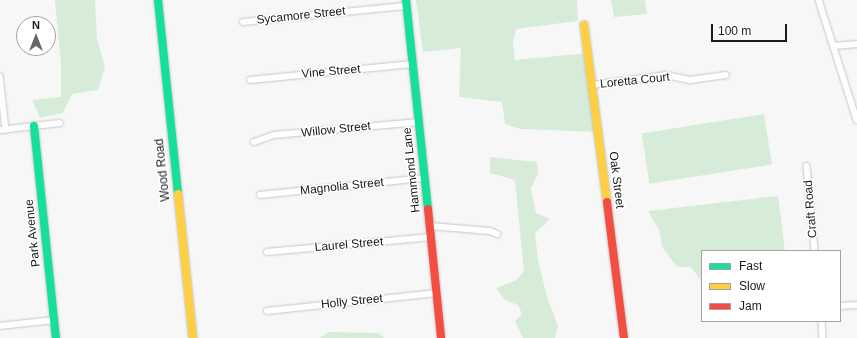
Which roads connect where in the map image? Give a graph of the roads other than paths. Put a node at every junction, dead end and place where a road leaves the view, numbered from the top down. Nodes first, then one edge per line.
1 (158, 0) edge
2 (819, 0) edge
3 (407, 3) edge
4 (243, 22) dead end
5 (584, 25) dead end
6 (857, 44) edge
7 (834, 46) junction
8 (412, 64) junction
9 (726, 75) dead end
10 (0, 76) edge
11 (250, 80) dead end
12 (592, 85) junction
13 (857, 120) edge
14 (418, 122) junction
15 (60, 123) dead end
16 (34, 126) junction
17 (3, 130) edge
18 (254, 142) dead end
19 (807, 166) dead end
20 (424, 178) junction
21 (260, 195) dead end
22 (430, 226) junction
23 (497, 234) dead end
24 (431, 237) junction
25 (815, 250) edge
26 (267, 252) dead end
27 (437, 292) junction
28 (857, 305) edge
29 (841, 306) edge
30 (267, 311) dead end
31 (54, 320) junction
32 (822, 322) edge
33 (0, 326) edge
34 (56, 338) edge
35 (192, 338) edge
36 (441, 338) edge
37 (624, 338) edge
38 (824, 338) edge

1 - 35 street, Wood Road
2 - 7 street
3 - 4 street, Sycamore Street
3 - 8 street, Hammond Lane
5 - 12 street, Oak Street
6 - 7 street
7 - 13 street
8 - 11 street, Vine Street
8 - 14 street, Hammond Lane
9 - 12 street, Loretta Court
10 - 17 street
12 - 37 street, Oak Street
14 - 18 street, Willow Street
14 - 20 street, Hammond Lane
15 - 16 street
16 - 17 street
16 - 31 street, Park Avenue
19 - 25 street, Craft Road
20 - 21 street, Magnolia Street
20 - 22 street, Hammond Lane
22 - 23 street
22 - 24 street, Hammond Lane
24 - 26 street, Laurel Street
24 - 27 street, Hammond Lane
27 - 30 street, Holly Street
27 - 36 street, Hammond Lane
28 - 29 street
31 - 33 street
31 - 34 street, Park Avenue
32 - 38 street

